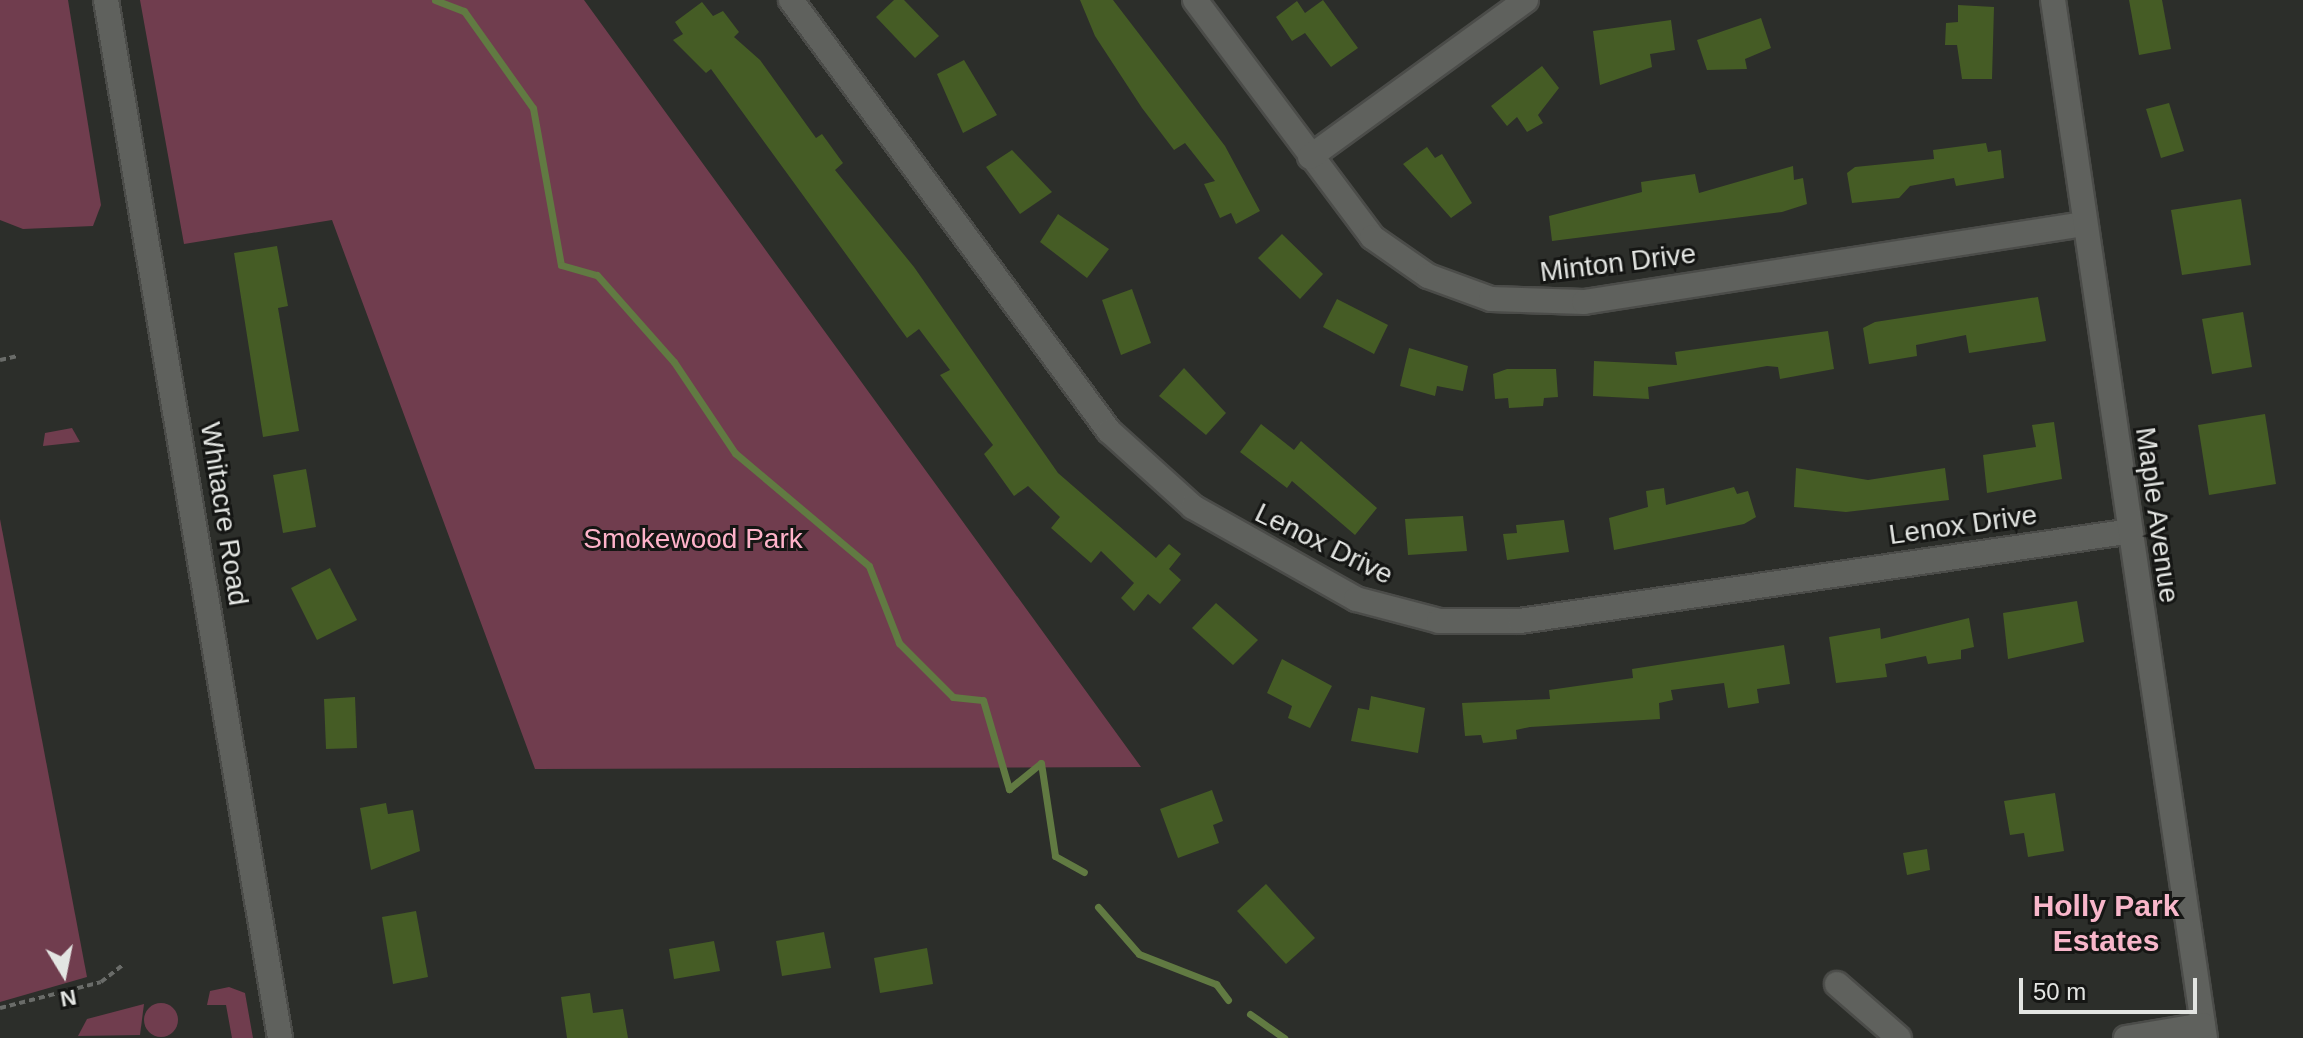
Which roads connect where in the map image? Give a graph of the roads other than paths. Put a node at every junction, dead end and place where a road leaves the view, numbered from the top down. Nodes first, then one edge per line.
1 (106, 0) edge
2 (791, 0) edge
3 (1195, 0) edge
4 (1526, 0) edge
5 (2053, 0) edge
6 (1310, 157) junction
7 (2083, 224) junction
8 (2125, 532) junction
9 (1837, 984) dead end
10 (2204, 1032) edge
11 (280, 1038) edge
12 (1899, 1038) edge
13 (2126, 1038) edge

1 - 11 street, Whitacre Road
2 - 8 street, Lenox Drive
3 - 6 street, Minton Drive
4 - 6 street
5 - 7 street, Maple Avenue
6 - 7 street, Minton Drive
7 - 8 street, Maple Avenue
8 - 10 street, Maple Avenue
9 - 12 street
10 - 13 street

